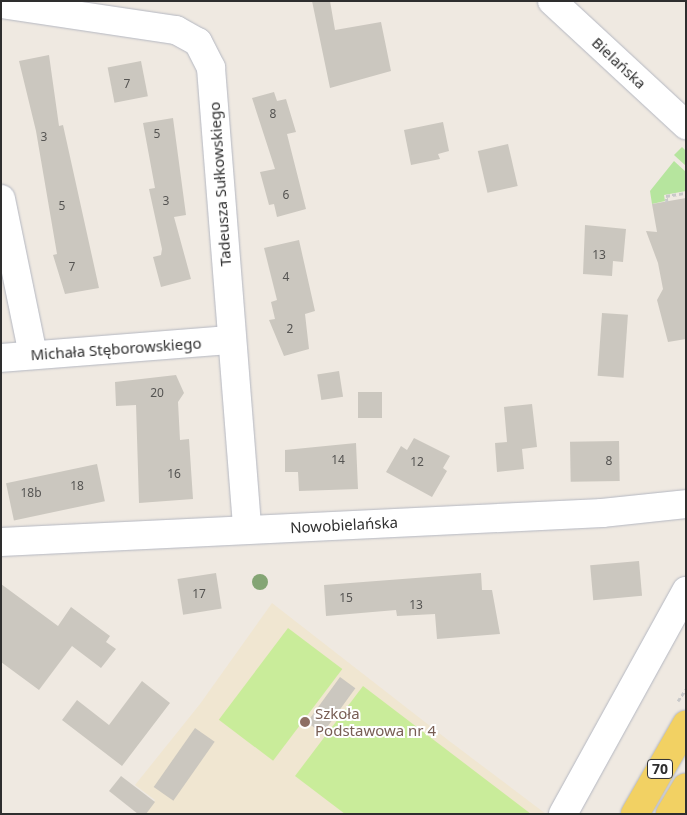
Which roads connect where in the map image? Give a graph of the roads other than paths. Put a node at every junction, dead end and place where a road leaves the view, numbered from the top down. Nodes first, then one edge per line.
1 (552, 1) edge
2 (1, 4) edge
3 (686, 125) edge
4 (1, 199) edge
5 (231, 340) junction
6 (33, 355) junction
7 (1, 358) edge
8 (686, 504) edge
9 (247, 530) junction
10 (1, 542) edge
11 (686, 591) edge
12 (686, 725) edge
13 (686, 787) edge
14 (563, 814) edge
15 (635, 814) edge
16 (670, 814) edge

1 - 3 street, Bielańska
2 - 5 street, Tadeusza Sułkowskiego
4 - 6 street
5 - 6 street, Michała Stęborowskiego
5 - 9 street, Tadeusza Sułkowskiego
6 - 7 street, Michała Stęborowskiego
8 - 9 street, Nowobielańska
9 - 10 street, Nowobielańska
11 - 14 street
12 - 15 main road, 70
13 - 16 main road, 70

